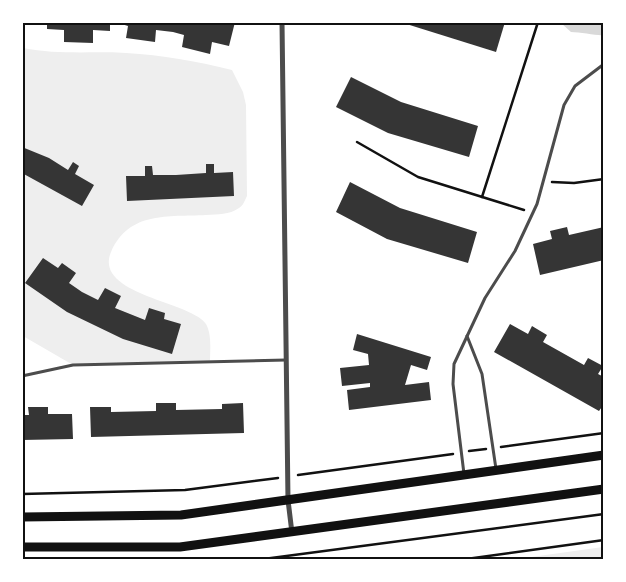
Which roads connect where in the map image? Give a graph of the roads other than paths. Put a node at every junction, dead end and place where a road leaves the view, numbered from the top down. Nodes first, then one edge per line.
1 (282, 22) edge
2 (604, 64) edge
3 (467, 336) junction
4 (286, 360) junction
5 (22, 376) edge
6 (604, 455) edge
7 (496, 471) junction
8 (464, 475) junction
9 (604, 489) edge
10 (288, 500) junction
11 (22, 517) edge
12 (292, 533) junction
13 (22, 547) edge

1 - 4 street
2 - 3 lane
3 - 7 lane
3 - 8 lane
4 - 5 lane
4 - 10 street
6 - 7 main road
7 - 8 main road
8 - 10 main road
9 - 12 main road
10 - 11 main road
10 - 12 street
12 - 13 main road

